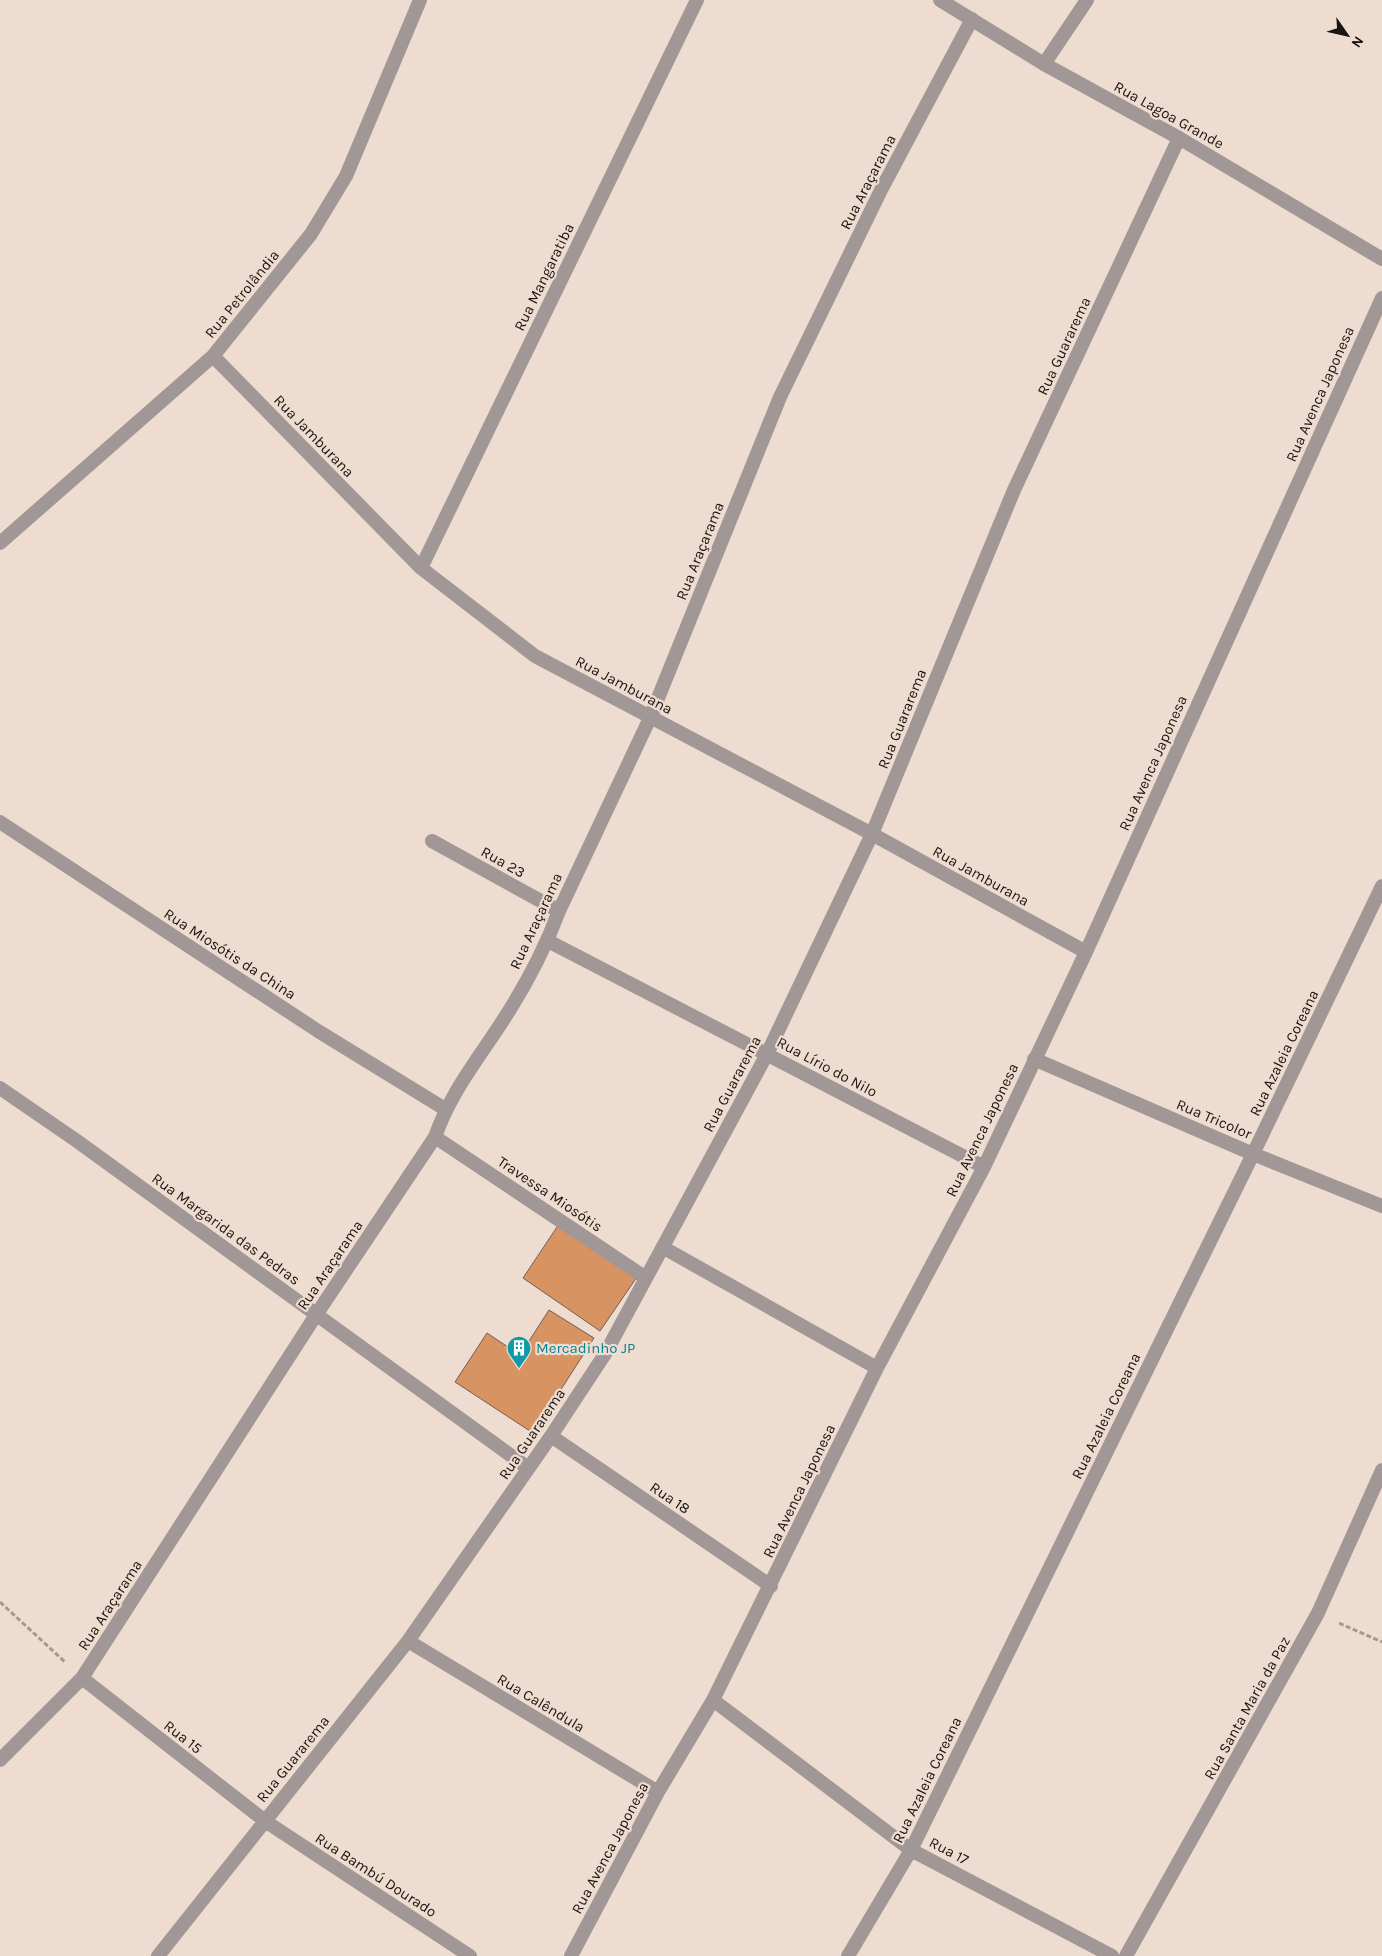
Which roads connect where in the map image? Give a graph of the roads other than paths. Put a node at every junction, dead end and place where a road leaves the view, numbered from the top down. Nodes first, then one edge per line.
1 (420, 0) edge
2 (698, 0) edge
3 (940, 0) edge
4 (1088, 0) edge
5 (972, 19) junction
6 (1044, 64) junction
7 (1179, 138) junction
8 (1382, 259) edge
9 (1382, 298) edge
10 (213, 356) junction
11 (0, 543) edge
12 (420, 568) junction
13 (650, 718) junction
14 (0, 822) edge
15 (872, 834) junction
16 (432, 841) dead end
17 (1382, 886) edge
18 (559, 911) junction
19 (548, 941) junction
20 (1086, 952) junction
21 (767, 1054) junction
22 (1034, 1059) junction
23 (0, 1088) edge
24 (445, 1109) junction
25 (435, 1137) junction
26 (1253, 1154) junction
27 (984, 1167) junction
28 (1382, 1206) edge
29 (664, 1248) junction
30 (646, 1278) junction
31 (316, 1315) junction
32 (877, 1368) junction
33 (551, 1436) junction
34 (528, 1468) junction
35 (1382, 1470) edge
36 (771, 1586) junction
37 (408, 1641) junction
38 (82, 1678) junction
39 (713, 1700) junction
40 (0, 1760) edge
41 (658, 1792) junction
42 (265, 1821) junction
43 (911, 1850) junction
44 (158, 1956) edge
45 (470, 1956) edge
46 (571, 1956) edge
47 (848, 1956) edge
48 (1112, 1956) edge
49 (1126, 1956) edge

1 - 10 street, Rua Petrolândia
2 - 12 street, Rua Mangaratiba
3 - 5 street, Rua Lagoa Grande
4 - 6 street
5 - 6 street, Rua Lagoa Grande
5 - 13 street, Rua Araçarama
6 - 7 street, Rua Lagoa Grande
7 - 8 street, Rua Lagoa Grande
7 - 15 street, Rua Guararema
9 - 20 street, Rua Avenca Japonesa
10 - 11 street, Rua Petrolândia
10 - 12 street, Rua Jamburana
12 - 13 street, Rua Jamburana
13 - 15 street, Rua Jamburana
13 - 18 street, Rua Araçarama
14 - 24 street, Rua Miosótis da China
15 - 20 street, Rua Jamburana
15 - 21 street, Rua Guararema
16 - 18 street, Rua 23
17 - 26 street, Rua Azaleia Coreana
18 - 19 street, Rua Araçarama
19 - 21 street, Rua Lírio do Nilo
19 - 24 street, Rua Araçarama
20 - 22 street, Rua Avenca Japonesa
21 - 27 street, Rua Lírio do Nilo
21 - 29 street, Rua Guararema
22 - 26 street, Rua Tricolor
22 - 27 street, Rua Avenca Japonesa
23 - 31 street, Rua Margarida das Pedras
24 - 25 street, Rua Araçarama
25 - 30 street, Travessa Miosótis
25 - 31 street, Rua Araçarama
26 - 28 street, Rua Tricolor
26 - 43 street, Rua Azaleia Coreana
27 - 32 street, Rua Avenca Japonesa
29 - 30 street, Rua Guararema
29 - 32 street
30 - 33 street, Rua Guararema
31 - 34 street, Rua Margarida das Pedras
31 - 38 street, Rua Araçarama
32 - 36 street, Rua Avenca Japonesa
33 - 34 street, Rua Guararema
33 - 36 street, Rua 18
34 - 37 street, Rua Guararema
35 - 49 street, Rua Santa Maria da Paz
36 - 39 street, Rua Avenca Japonesa
37 - 41 street, Rua Calêndula
37 - 42 street, Rua Guararema
38 - 40 street, Rua Araçarama
38 - 42 street, Rua 15
39 - 41 street, Rua Avenca Japonesa
39 - 43 street, Rua 17
41 - 46 street, Rua Avenca Japonesa
42 - 44 street, Rua Guararema
42 - 45 street, Rua Bambú Dourado
43 - 47 street, Rua Azaleia Coreana
43 - 48 street, Rua 17

